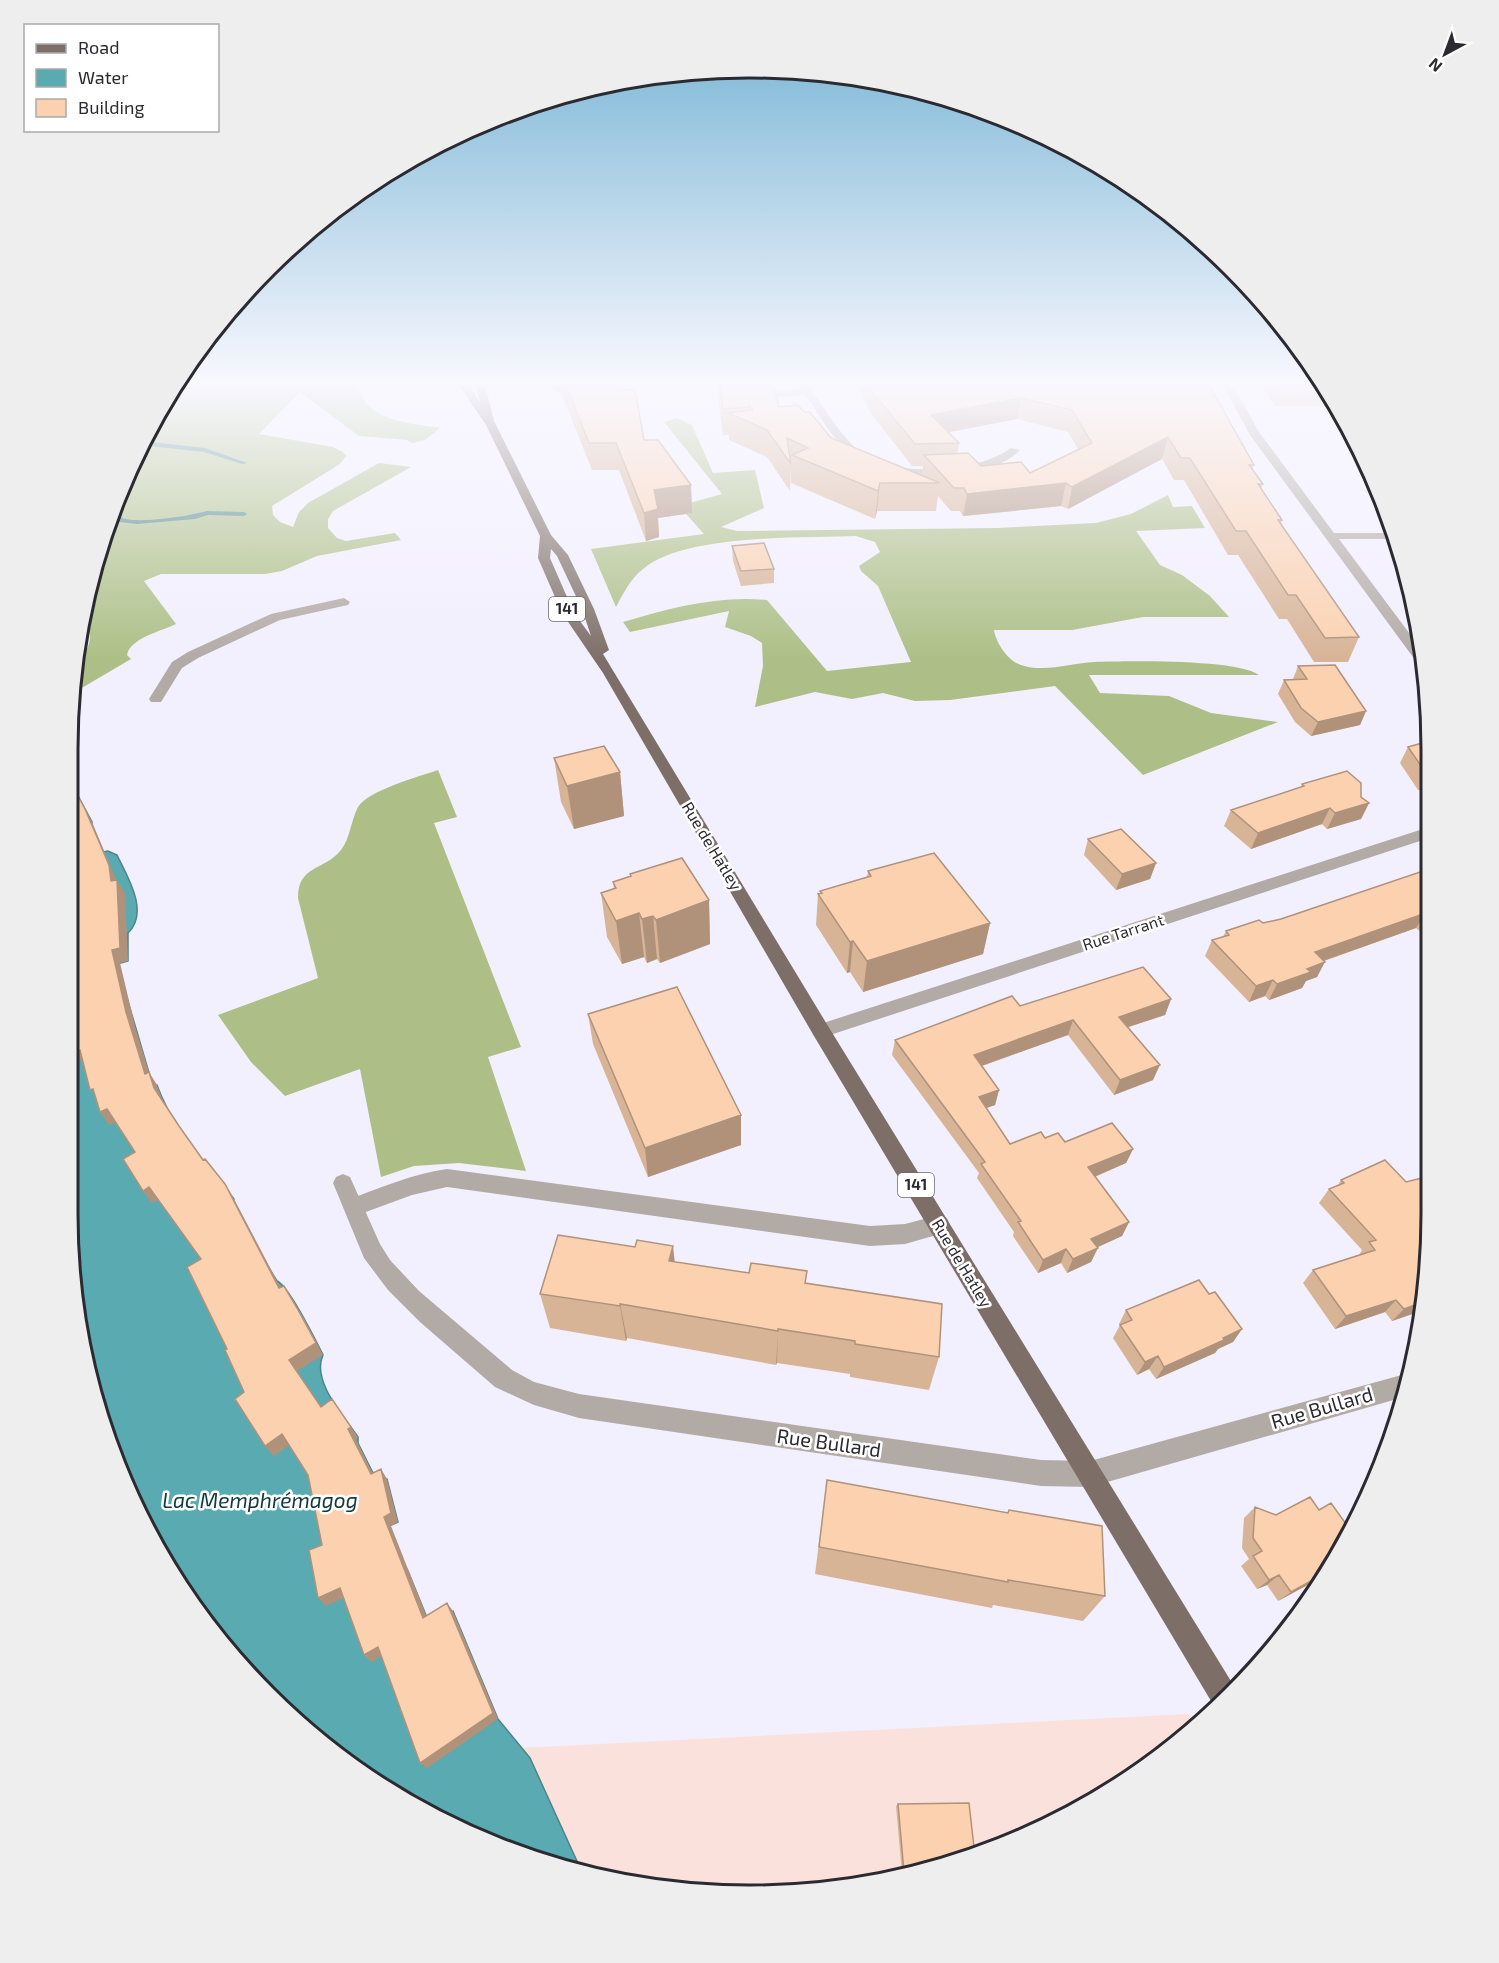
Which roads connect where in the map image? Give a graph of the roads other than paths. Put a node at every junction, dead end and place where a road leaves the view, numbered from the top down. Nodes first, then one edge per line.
1 (517, 477) edge
2 (1286, 477) edge
3 (546, 536) junction
4 (1329, 536) junction
5 (1386, 536) edge
6 (344, 602) dead end
7 (1413, 647) edge
8 (610, 673) junction
9 (156, 699) dead end
10 (1421, 835) edge
11 (821, 1031) junction
12 (343, 1183) dead end
13 (355, 1207) junction
14 (939, 1225) junction
15 (1398, 1387) edge
16 (1090, 1474) junction
17 (1221, 1691) edge

1 - 3 main road, Rue de Hatley / 141
2 - 4 street
3 - 8 main road, Rue de Hatley / 141
3 - 8 main road, Rue de Hatley / 141
4 - 5 street
4 - 7 street
6 - 9 street
8 - 11 main road, Rue de Hatley / 141
10 - 11 street, Rue Tarrant
11 - 14 main road, Rue de Hatley / 141
12 - 13 street, Rue Bullard
13 - 14 street
13 - 16 street, Rue Bullard
14 - 16 main road, Rue de Hatley / 141
15 - 16 street, Rue Bullard
16 - 17 main road, Rue de Hatley / 141

